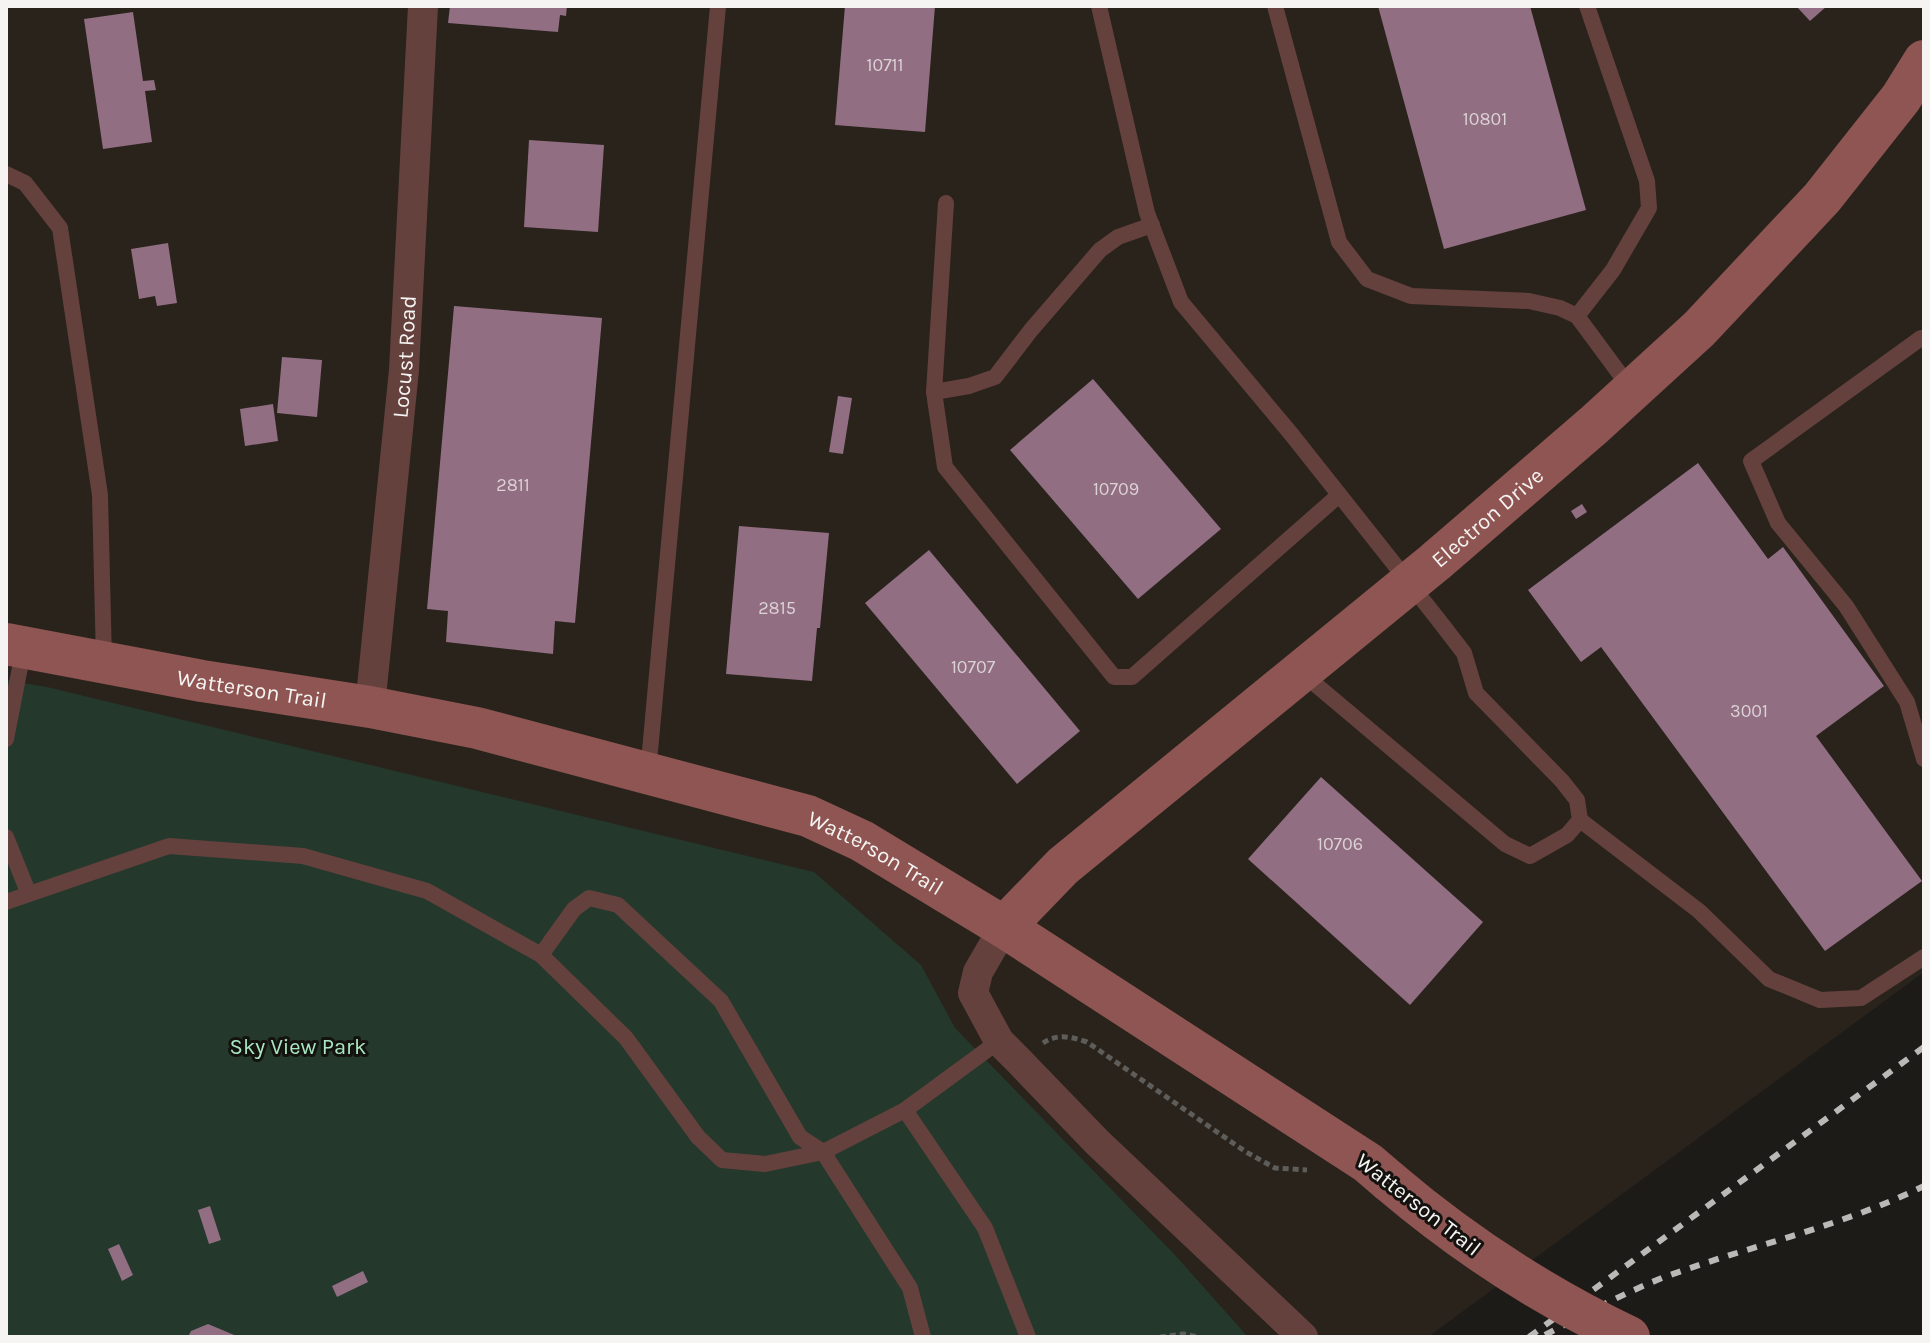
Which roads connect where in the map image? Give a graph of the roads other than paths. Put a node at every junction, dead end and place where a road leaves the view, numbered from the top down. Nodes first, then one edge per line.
1 (423, 6) edge
2 (718, 6) edge
3 (1099, 6) edge
4 (1275, 6) edge
5 (1587, 6) edge
6 (1921, 72) edge
7 (6, 174) edge
8 (946, 203) dead end
9 (1152, 225) junction
10 (1577, 316) junction
11 (1923, 339) edge
12 (1632, 390) junction
13 (934, 392) junction
14 (1339, 495) junction
15 (1410, 583) junction
16 (15, 645) edge
17 (105, 662) junction
18 (1302, 672) junction
19 (370, 707) junction
20 (6, 739) edge
21 (1924, 759) edge
22 (648, 774) junction
23 (1580, 820) junction
24 (6, 837) edge
25 (28, 892) junction
26 (6, 902) edge
27 (1004, 927) junction
28 (541, 955) junction
29 (1924, 957) edge
30 (1009, 1051) junction
31 (905, 1110) junction
32 (823, 1152) junction
33 (923, 1337) edge
34 (1028, 1337) edge
35 (1303, 1337) edge
36 (1629, 1337) edge

1 - 19 street, Locust Road
2 - 22 lane
3 - 9 lane
4 - 10 lane
5 - 10 lane
6 - 12 main road, Electron Drive
7 - 17 lane
8 - 13 lane
9 - 13 lane
9 - 14 lane
10 - 12 lane
11 - 21 lane
12 - 15 main road, Electron Drive
13 - 14 lane
14 - 15 lane
15 - 18 main road, Electron Drive
15 - 23 lane
16 - 17 main road, Watterson Trail
16 - 20 lane
17 - 19 main road, Watterson Trail
18 - 23 lane
18 - 27 main road, Electron Drive
19 - 22 main road, Watterson Trail
22 - 27 main road, Watterson Trail
23 - 29 lane
24 - 25 lane
25 - 26 lane
25 - 28 lane
27 - 30 street
27 - 36 main road, Watterson Trail, bridge
28 - 32 lane
28 - 32 lane
30 - 31 lane
30 - 35 street
31 - 32 lane
31 - 34 lane
32 - 33 lane

